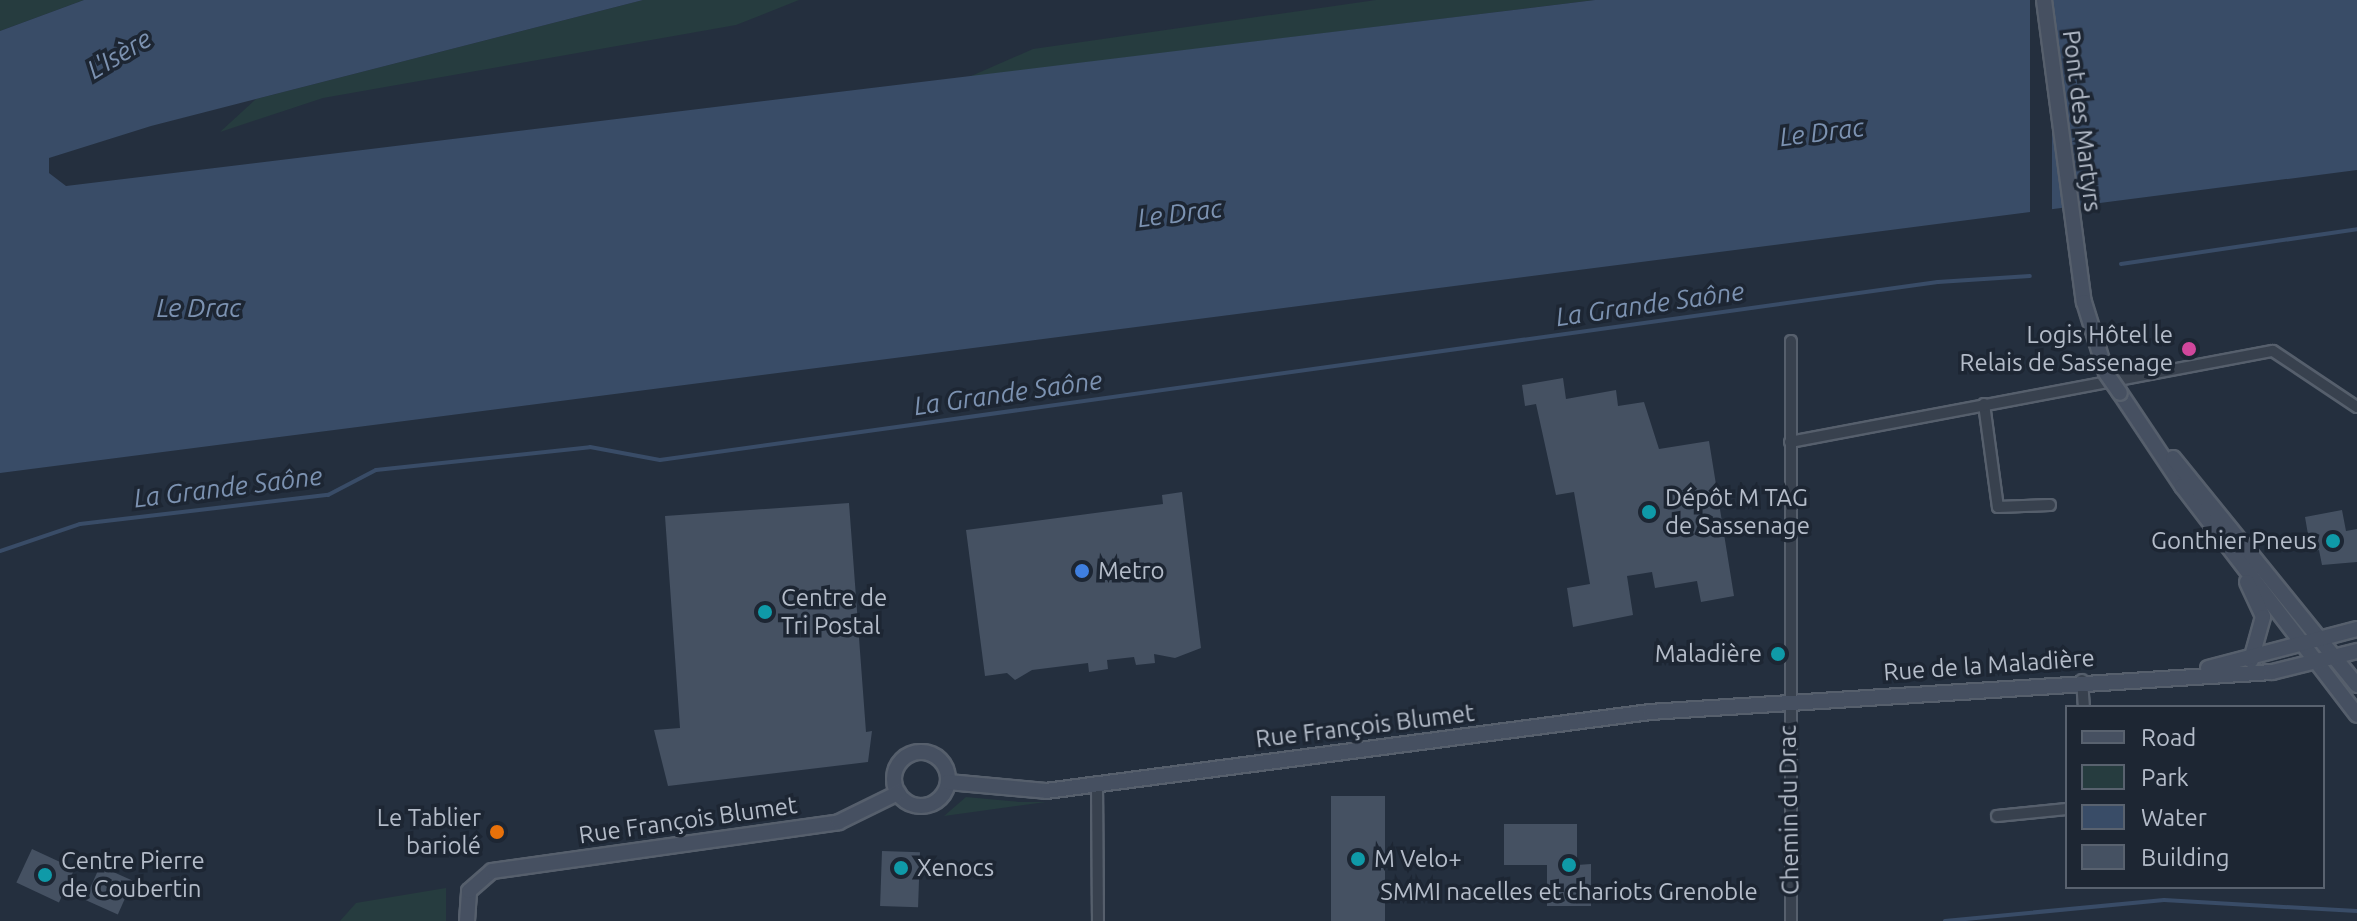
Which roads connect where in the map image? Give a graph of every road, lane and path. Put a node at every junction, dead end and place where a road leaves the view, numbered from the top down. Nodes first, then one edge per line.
1 (2044, 0) edge
2 (1791, 341) dead end
3 (1984, 404) junction
4 (2357, 407) edge
5 (2146, 428) junction
6 (1790, 442) junction
7 (2050, 505) dead end
8 (2224, 541) junction
9 (2357, 629) edge
10 (2322, 635) junction
11 (2301, 640) junction
12 (2357, 651) edge
13 (2253, 654) junction
14 (2338, 657) junction
15 (2317, 660) junction
16 (2247, 671) junction
17 (2192, 673) junction
18 (2082, 680) junction
19 (2357, 685) edge
20 (1789, 699) junction
21 (2084, 705) edge
22 (2357, 715) edge
23 (948, 782) junction
24 (1097, 782) junction
25 (898, 793) junction
26 (2065, 809) edge
27 (1997, 816) dead end
28 (467, 921) edge
29 (1098, 921) edge
30 (1791, 921) edge

1 - 5 street, Pont des Martyrs, bridge
2 - 6 street, Chemin du Drac
3 - 4 street
3 - 6 street
3 - 7 street
5 - 8 street
5 - 10 street
6 - 20 street, Chemin du Drac
8 - 11 street
8 - 13 street
9 - 10 street, Rue de la Maladière
10 - 11 street, Rue de la Maladière
10 - 14 street
11 - 13 street, Rue de la Maladière
11 - 15 street
12 - 14 street, Rue de la Maladière
13 - 16 street
13 - 17 street, Rue de la Maladière
14 - 15 street, Rue de la Maladière
14 - 19 street
15 - 16 street, Rue de la Maladière
15 - 22 street
16 - 17 street, Rue de la Maladière
17 - 18 street, Rue de la Maladière
18 - 20 street, Rue de la Maladière
18 - 21 street
20 - 24 street, Rue François Blumet
20 - 30 street, Chemin du Drac
23 - 24 street, Rue François Blumet
23 - 25 street
23 - 25 street
24 - 29 street
25 - 28 street, Rue François Blumet
26 - 27 street

